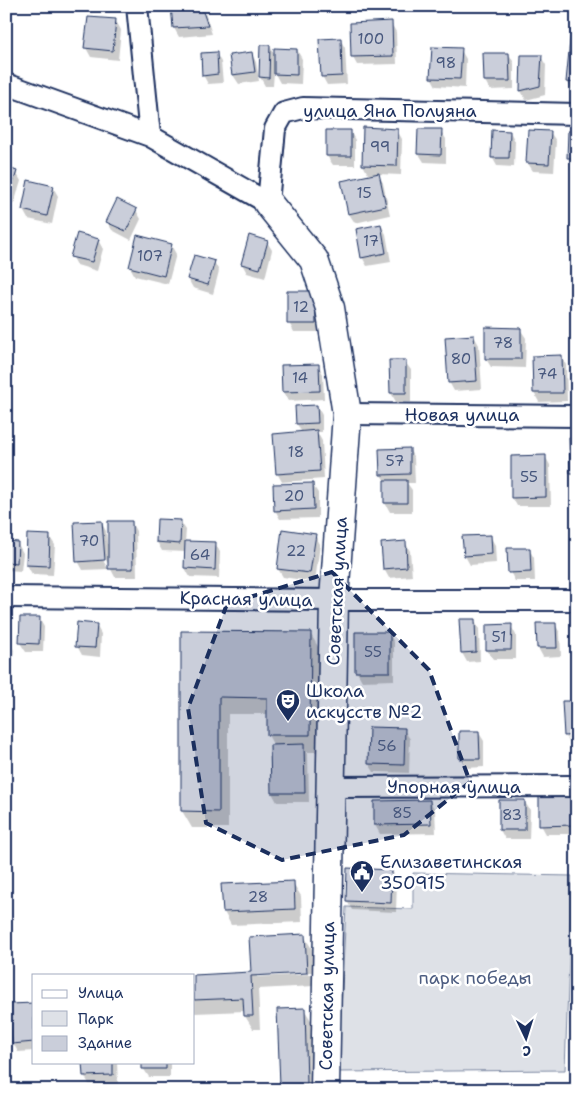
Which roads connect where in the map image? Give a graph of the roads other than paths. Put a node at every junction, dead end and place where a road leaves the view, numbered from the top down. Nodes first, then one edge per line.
1 (137, 6) edge
2 (6, 84) edge
3 (577, 114) edge
4 (150, 136) junction
5 (268, 203) junction
6 (347, 414) junction
7 (577, 416) edge
8 (6, 597) edge
9 (334, 600) junction
10 (577, 600) edge
11 (577, 786) edge
12 (331, 787) junction
13 (325, 1090) edge

1 - 4 street
2 - 4 street
3 - 5 street, улица Яна Полуяна
4 - 5 street
5 - 6 street, Советская улица
6 - 7 street, Новая улица
6 - 9 street, Советская улица
8 - 9 street, Красная улица
9 - 10 street, Красная улица
9 - 12 street, Советская улица
11 - 12 street, Упорная улица
12 - 13 street, Советская улица

